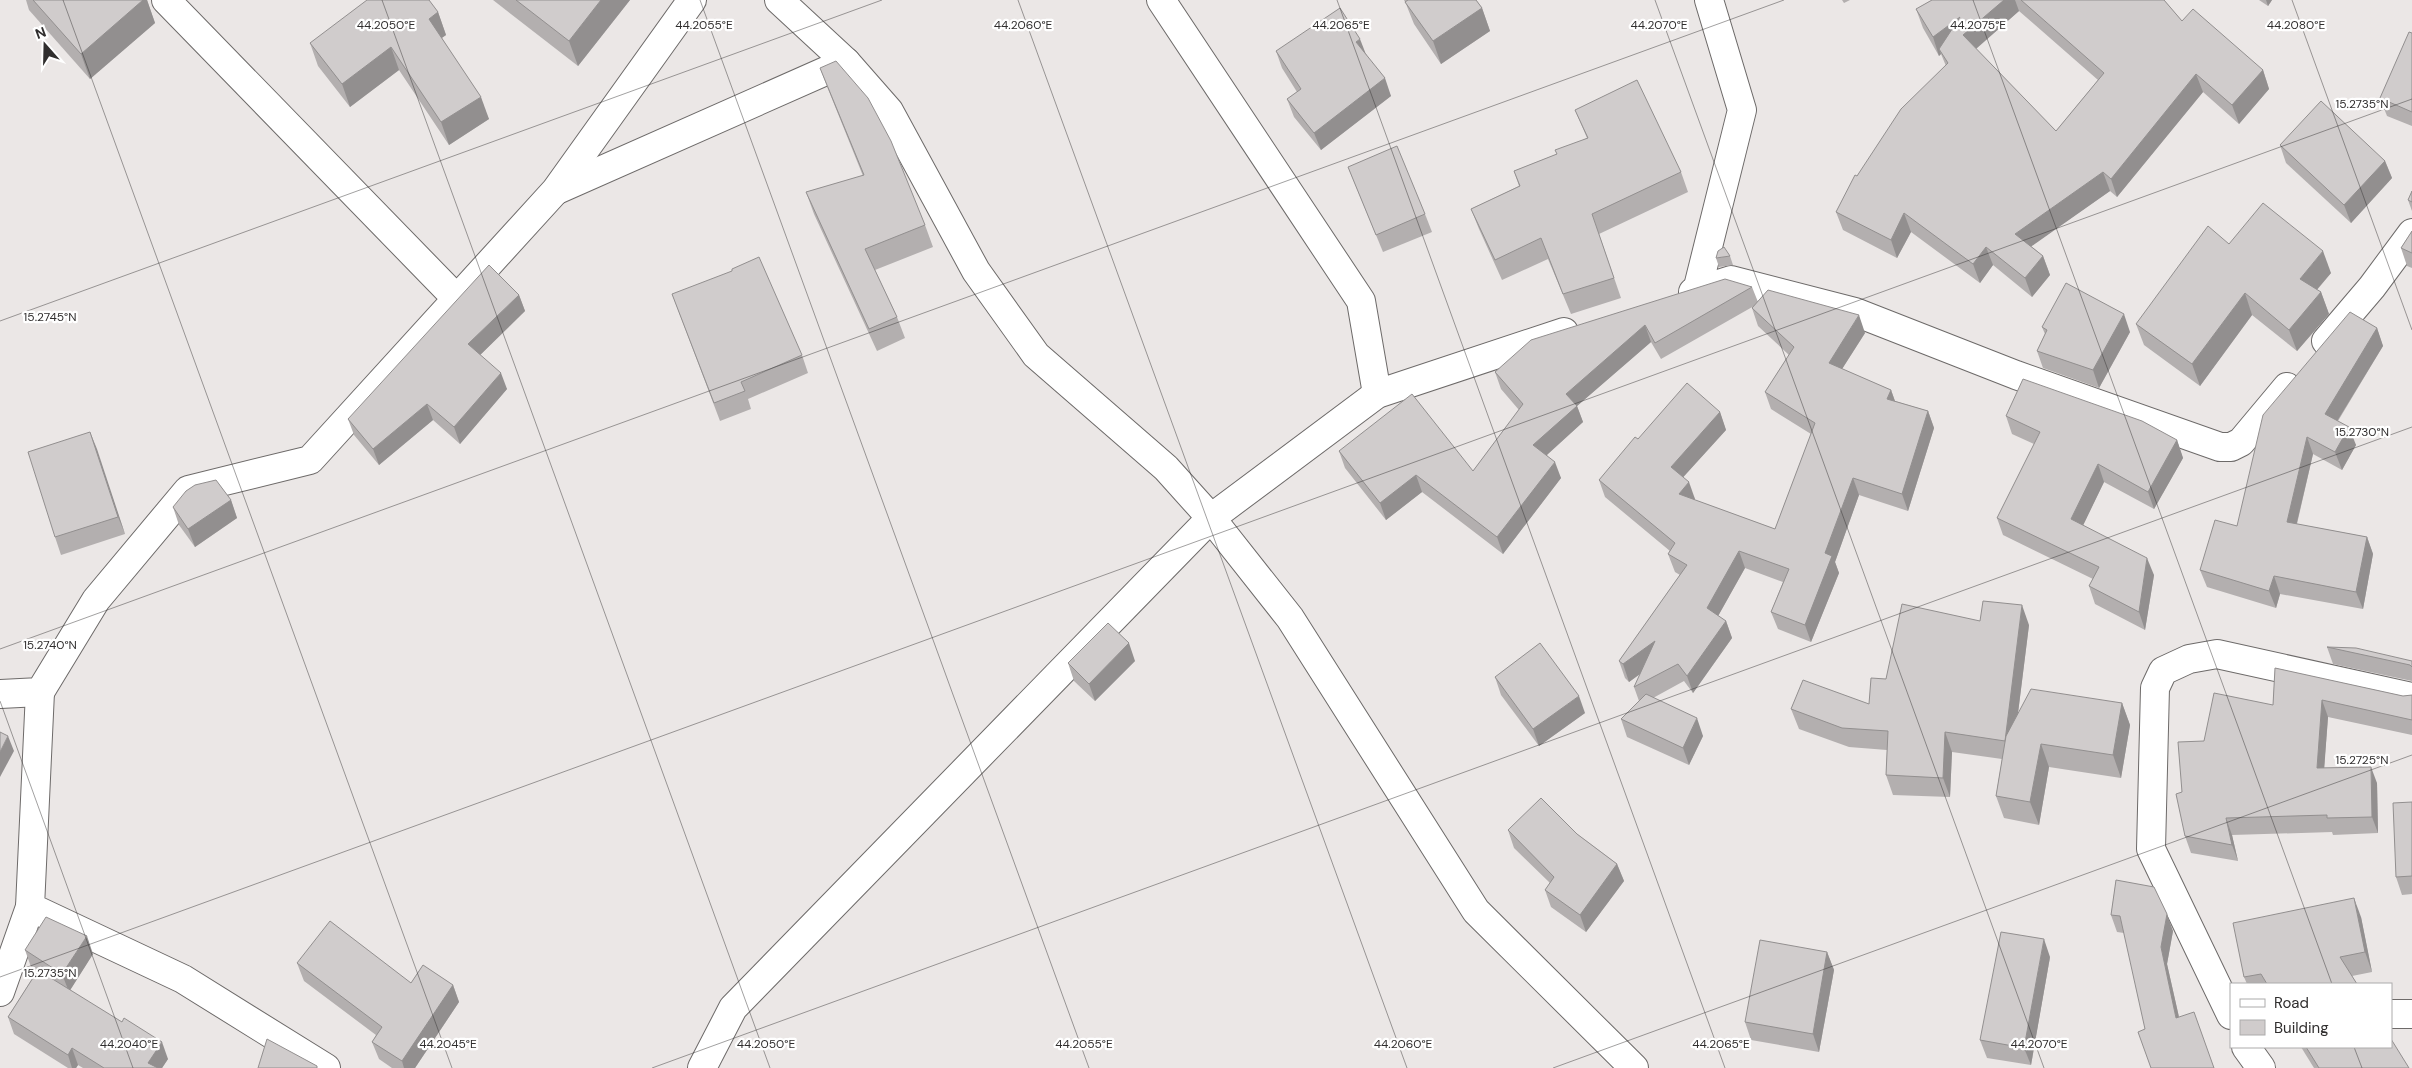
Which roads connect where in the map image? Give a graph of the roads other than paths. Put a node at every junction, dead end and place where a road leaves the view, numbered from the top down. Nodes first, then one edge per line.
1 (166, 0) edge
2 (692, 0) edge
3 (780, 0) edge
4 (1161, 0) edge
5 (1709, 0) edge
6 (846, 62) junction
7 (556, 190) junction
8 (2412, 233) edge
9 (1697, 291) junction
10 (457, 299) junction
11 (1668, 300) edge
12 (1592, 323) edge
13 (1378, 394) junction
14 (1211, 518) junction
15 (40, 692) junction
16 (0, 694) edge
17 (2412, 697) edge
18 (30, 907) junction
19 (0, 992) edge
20 (2230, 1013) edge
21 (2392, 1014) edge
22 (2412, 1014) edge
23 (326, 1068) edge
24 (702, 1068) edge
25 (1634, 1068) edge

1 - 10 street
2 - 7 street
3 - 6 street
4 - 13 street
5 - 9 street
6 - 7 street
6 - 14 street
7 - 10 street
8 - 9 street
9 - 11 street
10 - 15 street
12 - 13 street
13 - 14 street
14 - 24 street
14 - 25 street
15 - 16 street
15 - 18 street
17 - 20 street
18 - 19 street
18 - 23 street
21 - 22 street

